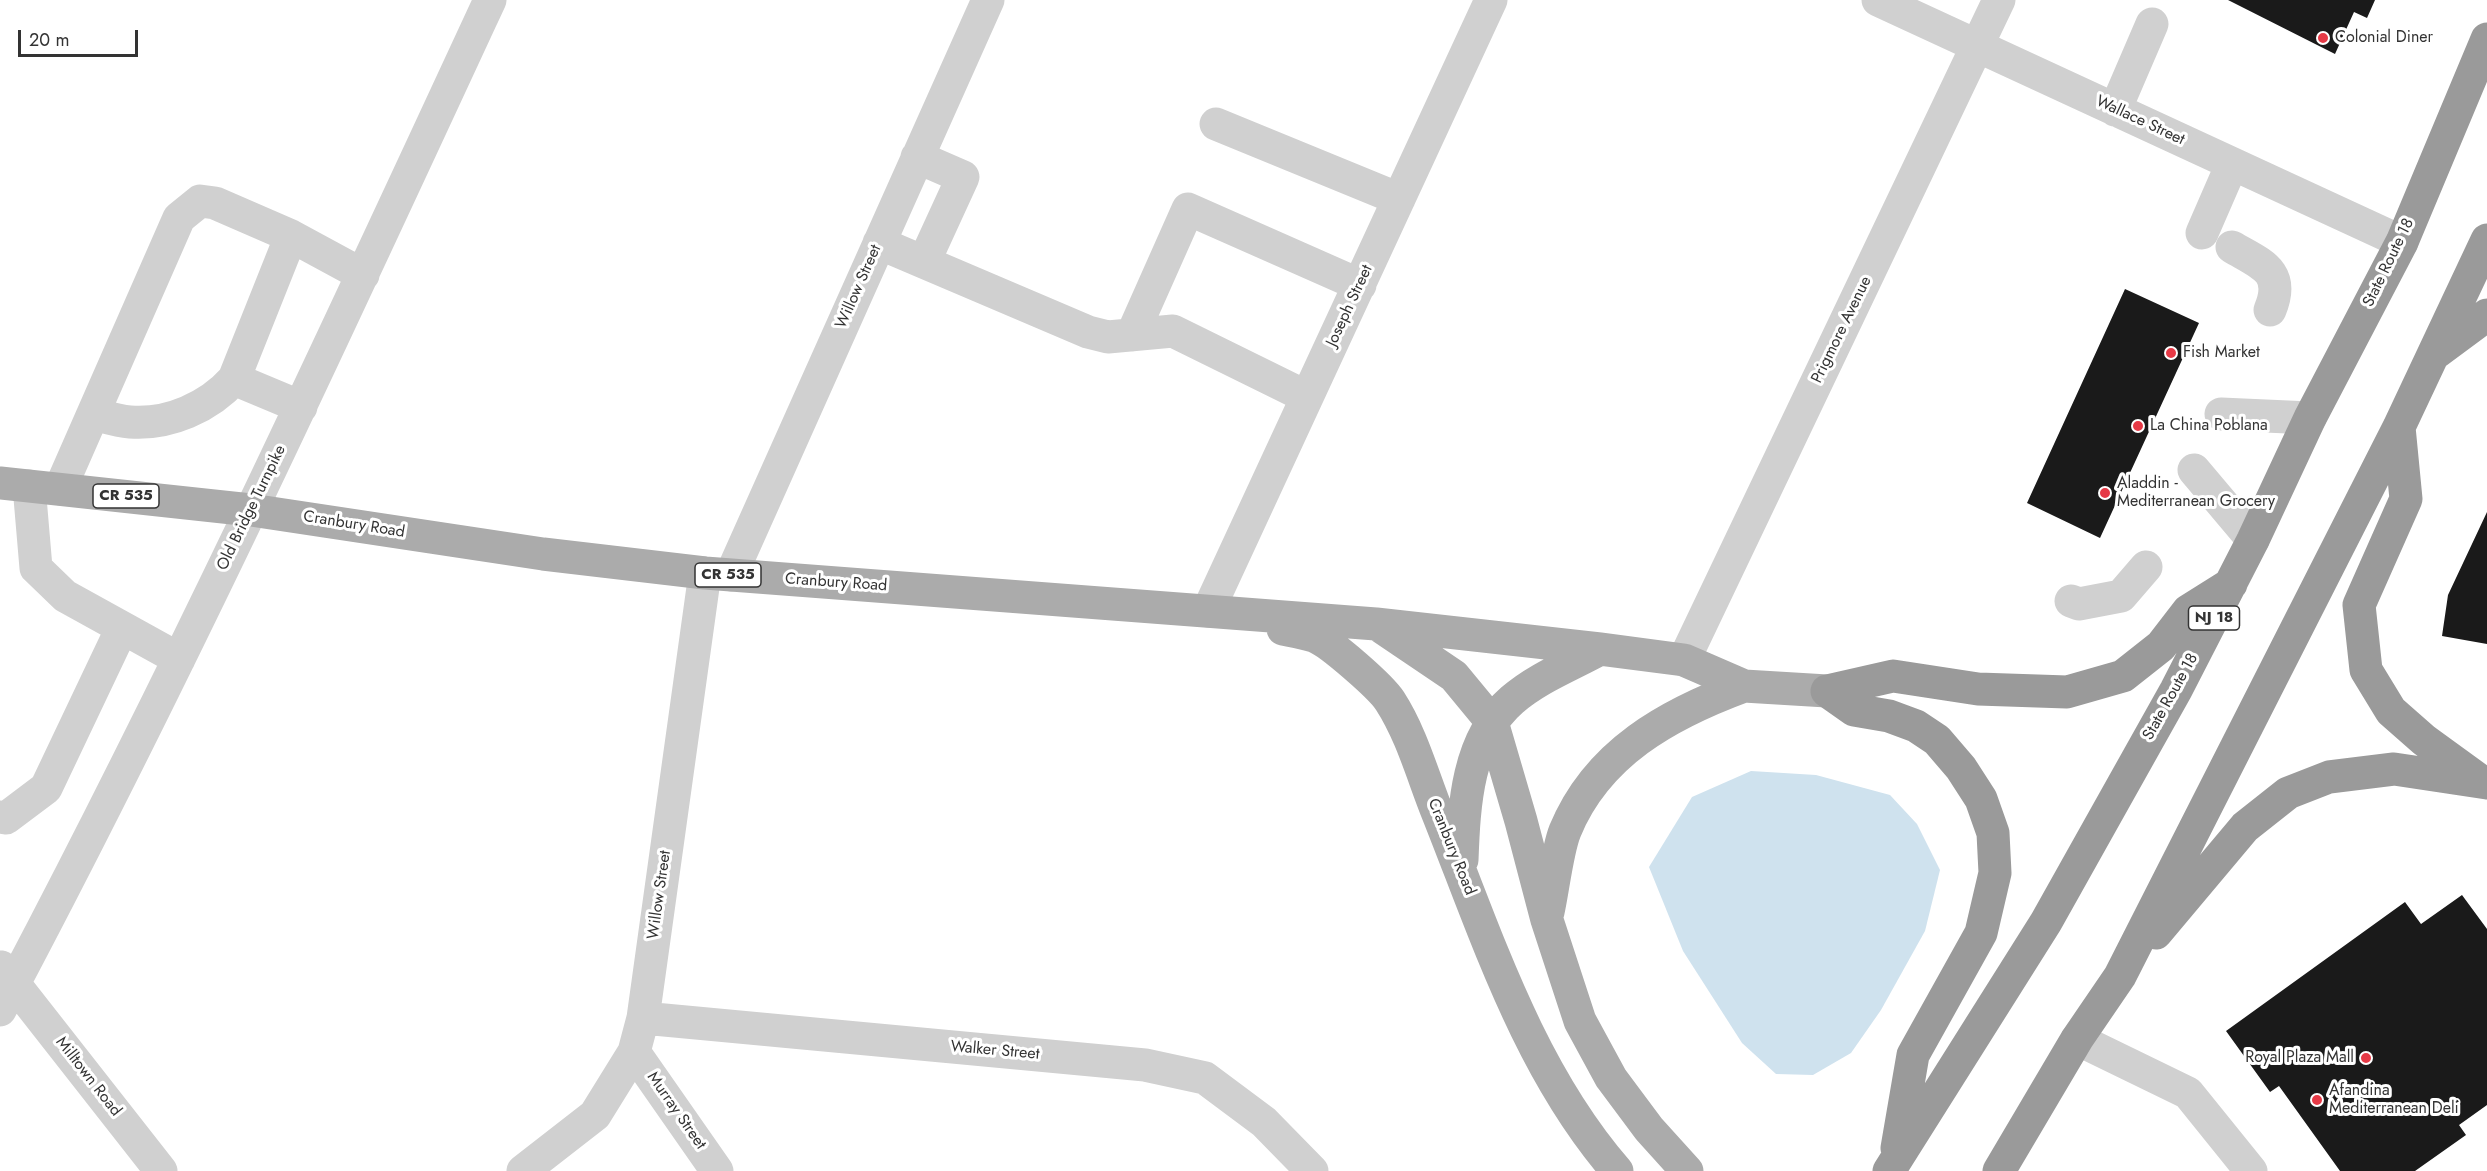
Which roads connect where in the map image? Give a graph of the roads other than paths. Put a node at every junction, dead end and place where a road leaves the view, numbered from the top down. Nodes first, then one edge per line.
1 (490, 0) edge
2 (988, 0) edge
3 (1491, 0) edge
4 (1878, 0) edge
5 (1999, 0) edge
6 (2152, 24) dead end
7 (2487, 39) edge
8 (1978, 45) junction
9 (2115, 110) junction
10 (1216, 124) dead end
11 (918, 157) junction
12 (2232, 164) junction
13 (1399, 199) junction
14 (2202, 233) dead end
15 (291, 236) junction
16 (2487, 240) edge
17 (2402, 242) junction
18 (879, 243) junction
19 (2232, 247) dead end
20 (924, 262) junction
21 (363, 275) junction
22 (1360, 285) junction
23 (2270, 310) dead end
24 (2487, 315) edge
25 (1132, 335) junction
26 (2433, 355) junction
27 (234, 379) junction
28 (1307, 397) junction
29 (301, 407) junction
30 (93, 414) junction
31 (2221, 414) dead end
32 (2310, 418) junction
33 (2399, 427) junction
34 (2194, 470) dead end
35 (30, 486) edge
36 (252, 510) junction
37 (2253, 540) junction
38 (2146, 567) dead end
39 (718, 574) junction
40 (2232, 583) junction
41 (2071, 601) dead end
42 (1209, 611) junction
43 (1376, 624) junction
44 (122, 628) junction
45 (1600, 649) junction
46 (179, 658) junction
47 (1684, 660) junction
48 (1744, 686) junction
49 (1827, 691) junction
50 (1492, 722) junction
51 (2485, 782) edge
52 (0, 817) edge
53 (1461, 872) junction
54 (1547, 920) junction
55 (2120, 976) junction
56 (5, 986) edge
57 (644, 1018) junction
58 (2077, 1039) junction
59 (634, 1052) junction
60 (1892, 1166) edge
61 (161, 1171) edge
62 (523, 1171) edge
63 (717, 1171) edge
64 (1312, 1171) edge
65 (1617, 1171) edge
66 (1687, 1171) edge
67 (2000, 1171) edge
68 (2251, 1171) edge

1 - 21 street, Old Bridge Turnpike
2 - 11 street, Willow Street
3 - 13 street, Joseph Street
4 - 8 street, Wallace Street
5 - 8 street, Prigmore Avenue
6 - 9 street
7 - 17 highway, State Route 18 / NJ 18
8 - 9 street, Wallace Street
8 - 47 street, Prigmore Avenue
9 - 12 street, Wallace Street
10 - 13 street
11 - 18 street, Willow Street
11 - 20 street
12 - 14 street
12 - 17 street, Wallace Street
13 - 22 street, Joseph Street
15 - 21 street
15 - 27 street
15 - 30 street
16 - 26 highway
17 - 32 highway, State Route 18 / NJ 18
18 - 20 street
18 - 39 street, Willow Street
19 - 23 street
20 - 25 street
21 - 29 street, Old Bridge Turnpike
22 - 25 street
22 - 28 street, Joseph Street
24 - 26 highway
25 - 28 street
26 - 33 highway
27 - 29 street
27 - 30 street
28 - 42 street, Joseph Street
29 - 36 street, Old Bridge Turnpike
30 - 35 street
31 - 32 street
32 - 37 highway, State Route 18 / NJ 18
33 - 51 highway
33 - 55 highway
34 - 37 street
35 - 36 main road, CR 535
35 - 44 street
36 - 39 main road, Cranbury Road / CR 535
36 - 46 street, Old Bridge Turnpike
37 - 40 highway, State Route 18 / NJ 18
38 - 41 street
39 - 42 main road, Cranbury Road / CR 535
39 - 57 street, Willow Street
40 - 49 highway
40 - 60 highway, State Route 18 / NJ 18
42 - 43 main road, Cranbury Road / CR 535
42 - 53 main road, Cranbury Road / CR 535
43 - 45 main road, Cranbury Road
43 - 50 main road, Cranbury Road / CR 535
44 - 46 street
44 - 52 street
45 - 47 main road, Cranbury Road
45 - 50 main road
46 - 56 street, Old Bridge Turnpike
47 - 48 main road, Cranbury Road
48 - 49 main road, Cranbury Road
48 - 54 main road
49 - 60 highway
50 - 53 main road
50 - 54 main road, Cranbury Road / CR 535
51 - 55 highway
53 - 65 main road, Cranbury Road / CR 535
54 - 66 main road, Cranbury Road / CR 535
55 - 58 highway
56 - 61 street, Milltown Road
57 - 59 street, Willow Street
57 - 64 street, Walker Street
58 - 67 highway
58 - 68 street
59 - 62 street, Willow Street
59 - 63 street, Murray Street

